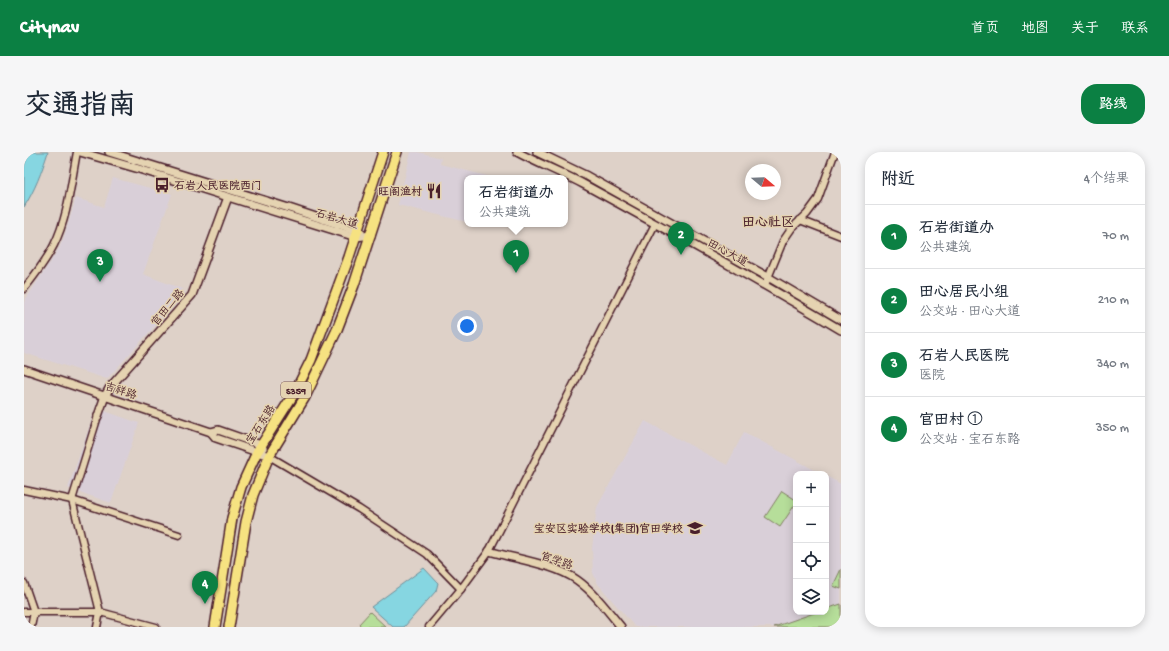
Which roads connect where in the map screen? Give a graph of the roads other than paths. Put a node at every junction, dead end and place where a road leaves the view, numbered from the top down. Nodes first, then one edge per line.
1 (77, 152) edge
2 (80, 152) edge
3 (109, 152) edge
4 (383, 152) edge
5 (397, 152) edge
6 (517, 152) edge
7 (536, 152) edge
8 (836, 152) edge
9 (563, 175) edge
10 (568, 177) edge
11 (228, 197) junction
12 (800, 220) junction
13 (655, 224) junction
14 (357, 234) junction
15 (371, 235) junction
16 (841, 236) edge
17 (768, 277) junction
18 (765, 285) junction
19 (24, 289) edge
20 (841, 320) edge
21 (841, 330) edge
22 (24, 369) edge
23 (105, 396) junction
24 (98, 416) joint
25 (259, 449) junction
26 (269, 456) junction
27 (24, 490) edge
28 (72, 500) junction
29 (179, 536) dead end
30 (489, 551) junction
31 (24, 583) edge
32 (461, 589) junction
33 (24, 612) edge
34 (34, 612) junction
35 (100, 612) junction
36 (31, 627) edge
37 (97, 627) edge
38 (156, 627) edge
39 (215, 627) edge
40 (229, 627) edge
41 (429, 627) edge
42 (621, 627) edge

1 - 19 street
2 - 11 street, 石岩大道
3 - 14 street, 石岩大道
4 - 14 main road, 宝石东路 / S359
5 - 15 main road, S359
6 - 9 street, 田心大道
7 - 17 street, 田心大道
8 - 12 street
10 - 13 street, 田心大道
11 - 14 street, 石岩大道
11 - 23 street, 官田二路
12 - 16 street
12 - 17 street
13 - 18 street, 田心大道
13 - 30 street
14 - 15 street, 石岩大道
14 - 25 main road, 宝石东路 / S359
15 - 26 main road, S359
17 - 18 street
17 - 20 street, 田心大道
18 - 21 street, 田心大道
22 - 23 street, 吉祥路
23 - 24 street, 官田二路
23 - 25 street, 吉祥路
24 - 28 street
25 - 26 street
25 - 39 main road, 宝石东路 / S359
26 - 32 street
26 - 40 main road, S359
27 - 28 street
28 - 29 street
28 - 35 street
30 - 32 street
30 - 42 street, 官学路
31 - 34 street
32 - 41 street
33 - 34 street
34 - 35 street
34 - 36 street
35 - 37 street
35 - 38 street

